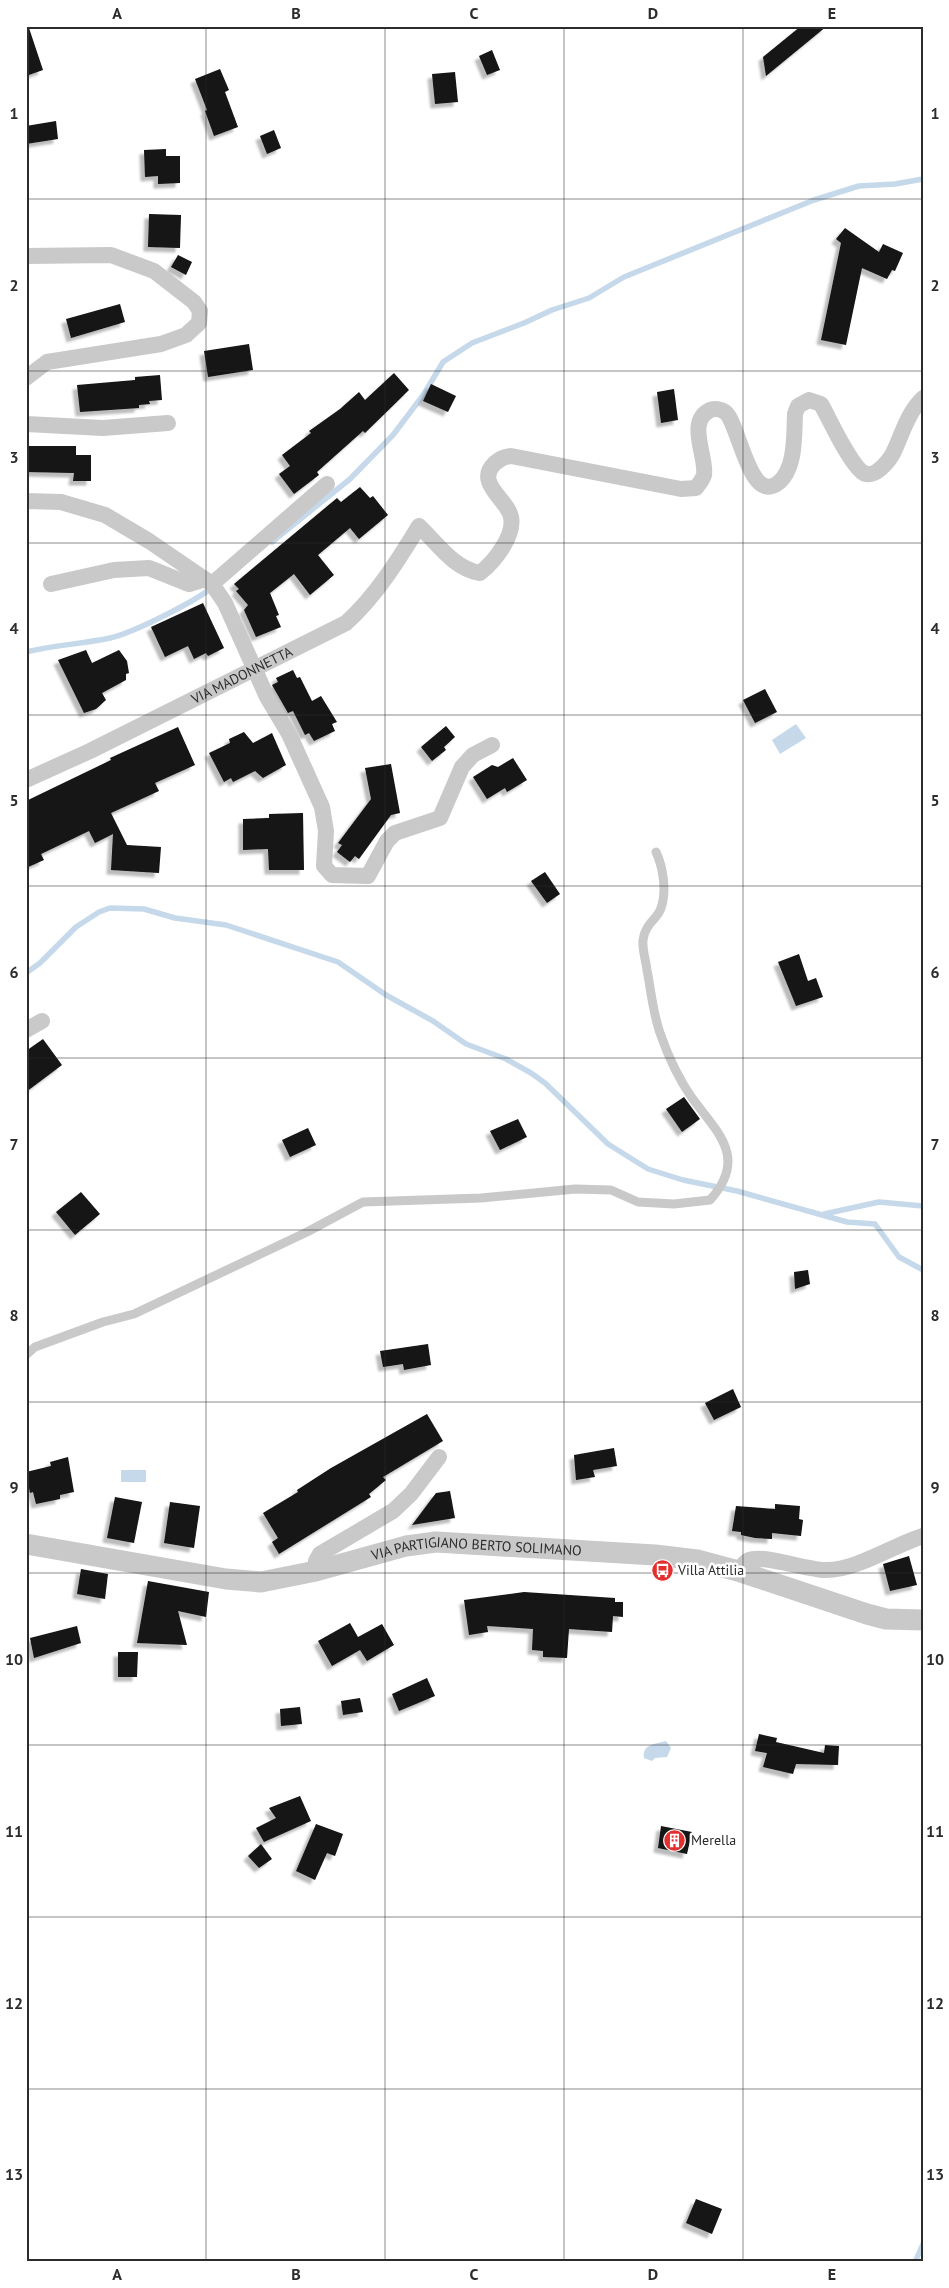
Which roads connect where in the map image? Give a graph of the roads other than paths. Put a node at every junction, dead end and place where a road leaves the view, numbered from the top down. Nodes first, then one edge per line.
1 (26, 256) edge
2 (26, 378) edge
3 (923, 398) edge
4 (168, 423) dead end
5 (26, 424) edge
6 (327, 484) dead end
7 (26, 501) edge
8 (208, 581) junction
9 (51, 584) dead end
10 (256, 668) junction
11 (492, 745) dead end
12 (26, 780) edge
13 (656, 852) dead end
14 (42, 1020) dead end
15 (26, 1030) edge
16 (26, 1355) edge
17 (439, 1457) dead end
18 (923, 1536) edge
19 (26, 1544) edge
20 (316, 1571) junction
21 (738, 1571) junction
22 (923, 1620) edge

1 - 2 street
3 - 10 street, VIA MADONNETTA
4 - 5 street
6 - 8 street
7 - 8 street
8 - 9 street
8 - 10 street
10 - 11 street
10 - 12 street, VIA MADONNETTA
13 - 16 lane
14 - 15 street
17 - 20 street
18 - 21 street
19 - 20 street, VIA PARTIGIANO BERTO SOLIMANO
20 - 21 street, VIA PARTIGIANO BERTO SOLIMANO
21 - 22 street, VIA PARTIGIANO BERTO SOLIMANO

